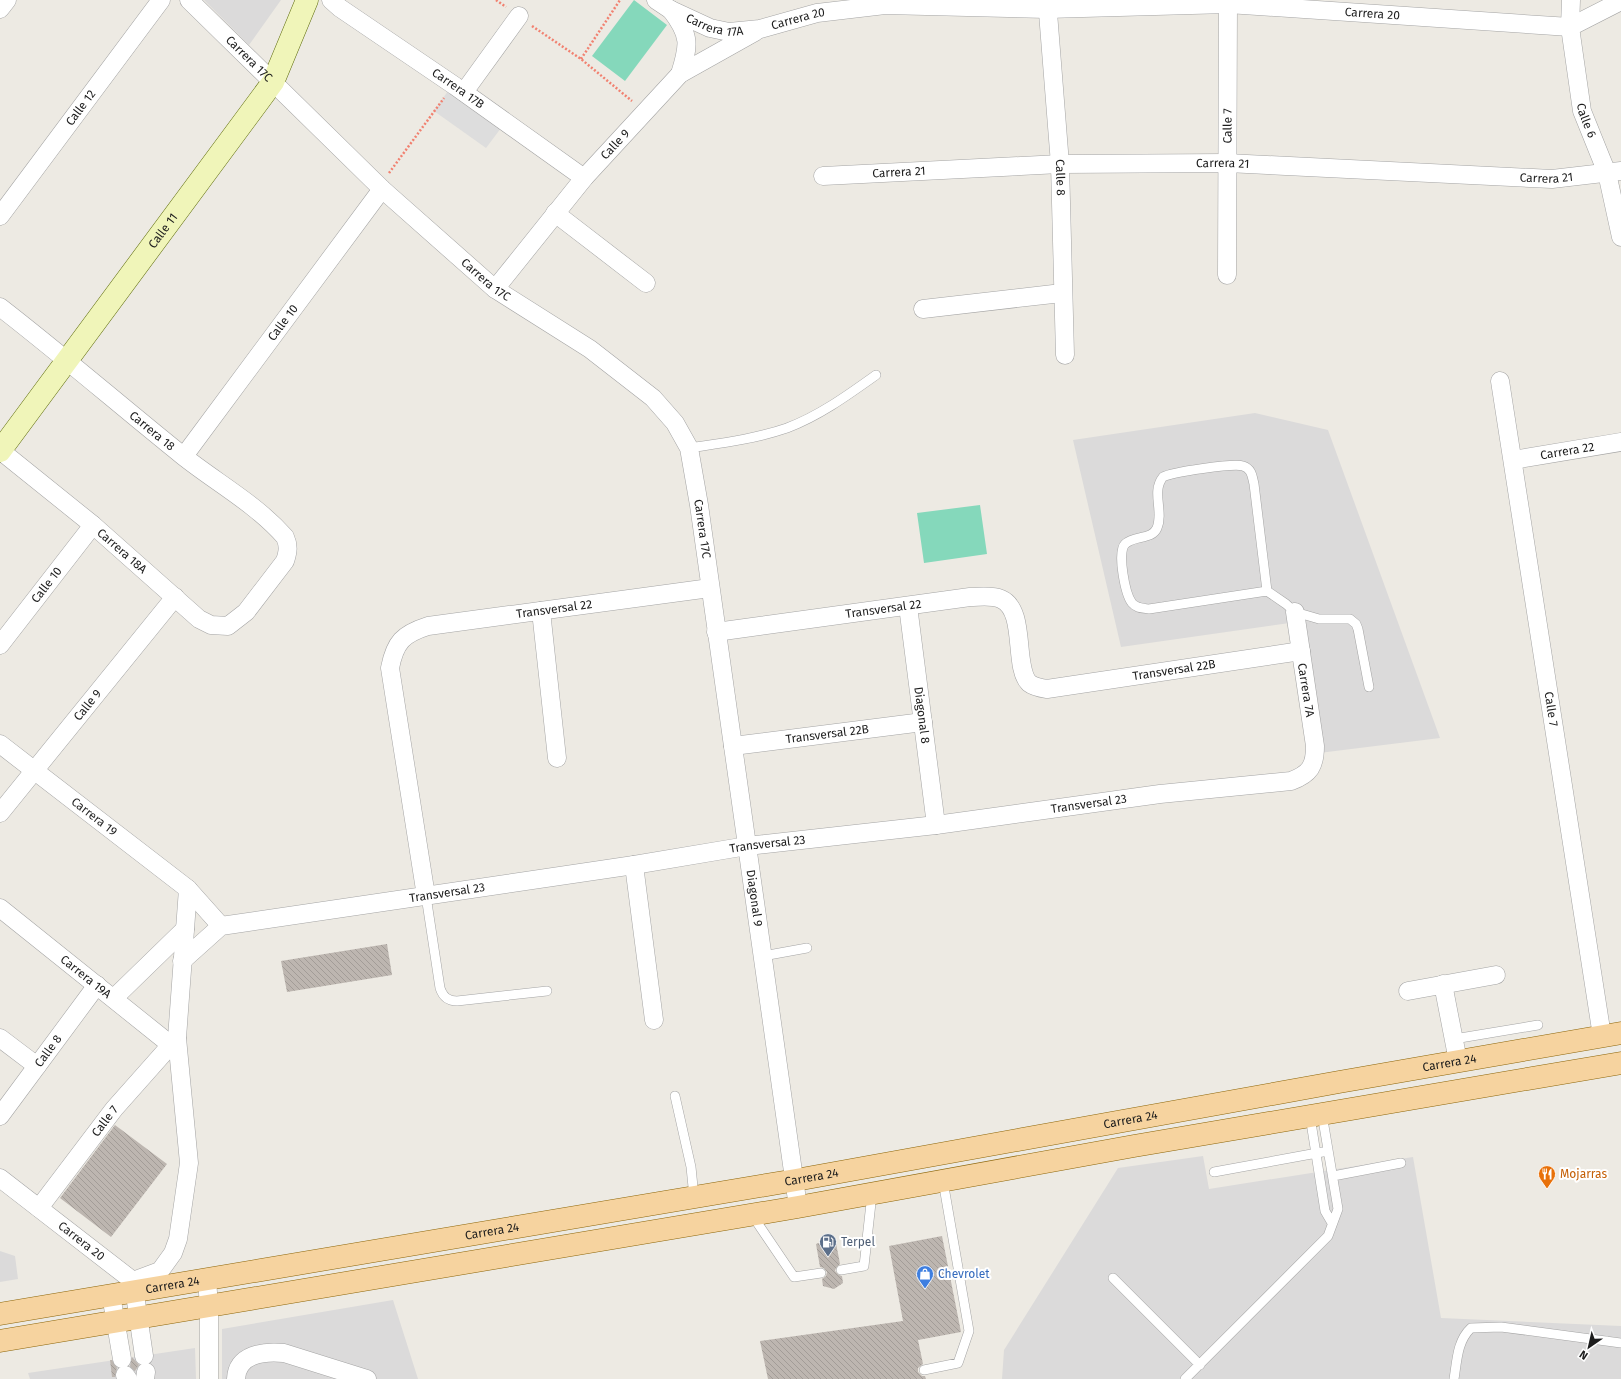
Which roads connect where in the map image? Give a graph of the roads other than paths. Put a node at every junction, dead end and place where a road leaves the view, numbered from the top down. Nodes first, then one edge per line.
1 (7, 0) edge
2 (161, 0) edge
3 (189, 0) edge
4 (307, 0) edge
5 (331, 0) edge
6 (656, 0) edge
7 (1571, 0) edge
8 (1621, 1) edge
9 (1228, 2) edge
10 (1047, 4) edge
11 (0, 10) edge
12 (671, 10) junction
13 (519, 16) road end
14 (1570, 27) junction
15 (760, 29) junction
16 (680, 74) junction
17 (273, 82) junction
18 (464, 92) junction
19 (1060, 164) junction
20 (1227, 164) junction
21 (1614, 172) edge
22 (823, 176) dead end
23 (584, 178) junction
24 (381, 188) junction
25 (555, 213) junction
26 (0, 216) edge
27 (1621, 238) edge
28 (1227, 275) dead end
29 (646, 284) dead end
30 (495, 289) junction
31 (1062, 292) junction
32 (0, 307) edge
33 (923, 309) dead end
34 (1066, 355) dead end
35 (68, 360) junction
36 (876, 375) dead end
37 (1500, 381) dead end
38 (1621, 442) edge
39 (688, 448) junction
40 (0, 451) edge
41 (184, 456) junction
42 (1513, 460) junction
43 (93, 525) junction
44 (710, 588) junction
45 (1267, 591) junction
46 (175, 597) junction
47 (908, 606) junction
48 (541, 611) junction
49 (246, 612) joint
50 (1294, 612) junction
51 (716, 632) junction
52 (0, 645) edge
53 (1300, 651) junction
54 (1369, 687) dead end
55 (1047, 689) joint
56 (923, 722) junction
57 (0, 744) edge
58 (733, 746) junction
59 (557, 758) dead end
60 (1311, 766) joint
61 (34, 770) junction
62 (0, 813) edge
63 (936, 825) junction
64 (747, 846) junction
65 (634, 865) junction
66 (188, 890) junction
67 (426, 896) junction
68 (0, 908) edge
69 (222, 926) junction
70 (185, 929) junction
71 (807, 948) dead end
72 (763, 956) junction
73 (182, 961) junction
74 (1496, 975) dead end
75 (1443, 984) junction
76 (97, 985) junction
77 (1408, 991) dead end
78 (547, 992) dead end
79 (114, 998) junction
80 (654, 1020) dead end
81 (1538, 1024) dead end
82 (1611, 1035) edge
83 (0, 1038) edge
84 (1454, 1039) junction
85 (174, 1042) junction
86 (1458, 1061) junction
87 (1621, 1065) edge
88 (36, 1066) junction
89 (675, 1096) dead end
90 (1316, 1115) junction
91 (0, 1116) edge
92 (1328, 1151) junction
93 (1316, 1153) junction
94 (1400, 1163) dead end
95 (1214, 1172) dead end
96 (1332, 1176) junction
97 (0, 1178) edge
98 (796, 1180) junction
99 (943, 1181) junction
100 (872, 1194) junction
101 (694, 1197) junction
102 (798, 1207) junction
103 (39, 1208) junction
104 (752, 1215) junction
105 (1332, 1223) junction
106 (841, 1270) dead end
107 (821, 1273) dead end
108 (1113, 1278) dead end
109 (207, 1279) junction
110 (134, 1286) junction
111 (111, 1295) junction
112 (209, 1307) junction
113 (0, 1314) edge
114 (139, 1318) junction
115 (116, 1321) junction
116 (0, 1341) edge
117 (1621, 1343) edge
118 (1200, 1365) junction
119 (145, 1369) edge
120 (924, 1370) dead end
121 (125, 1371) edge
122 (209, 1379) edge
123 (236, 1379) edge
124 (367, 1379) edge
125 (1185, 1379) edge
126 (1454, 1379) edge

1 - 11 street
2 - 26 street, Calle 12
3 - 17 street, Carrera 17C
4 - 17 street, Calle 11
5 - 18 street, Carrera 17B
6 - 12 street, Carrera 17A
7 - 14 street, Calle 6
8 - 14 street
9 - 10 street, Carrera 20
9 - 14 street, Carrera 20
9 - 20 street, Calle 7
10 - 15 street, Carrera 20
10 - 19 street, Calle 8
12 - 15 street, Carrera 17A
12 - 16 street, Carrera 17A
13 - 18 street
14 - 21 street, Calle 6
15 - 16 street, Calle 9
16 - 23 street, Calle 9
17 - 24 street, Carrera 17C
17 - 35 street, Calle 11
18 - 23 street, Carrera 17B
19 - 20 street, Carrera 21
19 - 22 street, Carrera 21
19 - 31 street, Calle 8
20 - 21 street, Carrera 21
20 - 28 street, Calle 7
21 - 27 street, Calle 6
23 - 25 street, Calle 9
24 - 30 street, Carrera 17C
24 - 41 street, Calle 10
25 - 29 street
25 - 30 street, Calle 9
30 - 39 street, Carrera 17C
31 - 33 street
31 - 34 street, Calle 8
32 - 35 street, Carrera 18
35 - 40 street, Calle 11
35 - 41 street, Carrera 18
36 - 39 lane
37 - 42 street, Calle 7
38 - 42 street, Carrera 22
39 - 44 street, Carrera 17C
40 - 43 street, Carrera 18A
41 - 49 street, Carrera 18
42 - 82 street, Calle 7
43 - 46 street, Carrera 18A
43 - 52 street, Calle 10
44 - 48 street, Transversal 22
44 - 51 street, Diagonal 9
45 - 45 lane
45 - 50 lane
46 - 49 street, Carrera 18A
46 - 61 street, Calle 9
47 - 51 street, Transversal 22
47 - 55 street, Transversal 22
47 - 56 street, Diagonal 8
48 - 59 street
48 - 67 street, Transversal 22
50 - 53 street, Carrera 7A
50 - 54 lane
51 - 58 street, Diagonal 9
53 - 55 street, Transversal 22B
53 - 60 street, Carrera 7A
56 - 58 street, Transversal 22B
56 - 63 street, Diagonal 8
57 - 61 street, Carrera 19
58 - 64 street, Diagonal 9
60 - 63 street, Transversal 23
61 - 62 street, Calle 9
61 - 66 street, Carrera 19
63 - 64 street, Transversal 23
64 - 65 street, Transversal 23
64 - 72 street, Diagonal 9
65 - 67 street, Transversal 23
65 - 80 street
66 - 69 street
66 - 70 street
67 - 69 street, Transversal 23
67 - 78 lane
68 - 76 street, Carrera 19A
69 - 73 street
70 - 73 street
70 - 79 street
71 - 72 lane
72 - 98 street, Diagonal 9
73 - 85 street
74 - 75 street
75 - 77 street
75 - 84 street
76 - 79 street, Carrera 19A
76 - 88 street, Calle 8
79 - 85 street, Carrera 19A
81 - 84 lane
82 - 86 main road, Carrera 24
83 - 88 street
84 - 86 street
85 - 103 street, Calle 7
85 - 110 street
86 - 98 main road, Carrera 24
87 - 90 main road
88 - 91 street, Calle 8
89 - 101 lane
90 - 92 lane
90 - 93 lane
90 - 99 main road
92 - 93 lane
92 - 96 lane
93 - 95 lane
93 - 105 lane
94 - 96 lane
96 - 105 lane
97 - 103 street, Carrera 20
98 - 101 main road, Carrera 24
98 - 102 street, Diagonal 9
99 - 100 main road
99 - 120 lane
100 - 102 main road
100 - 106 lane
101 - 109 main road, Carrera 24
102 - 104 main road
103 - 110 street, Carrera 20
104 - 107 lane
104 - 112 main road
105 - 118 lane
108 - 118 lane
109 - 110 main road, Carrera 24
109 - 112 street
110 - 111 main road, Carrera 24
110 - 114 street
111 - 113 main road, Carrera 24
111 - 115 street
112 - 114 main road
112 - 122 street
114 - 115 main road
114 - 119 street
115 - 116 main road
115 - 121 street
117 - 126 lane
118 - 125 lane
123 - 124 street

